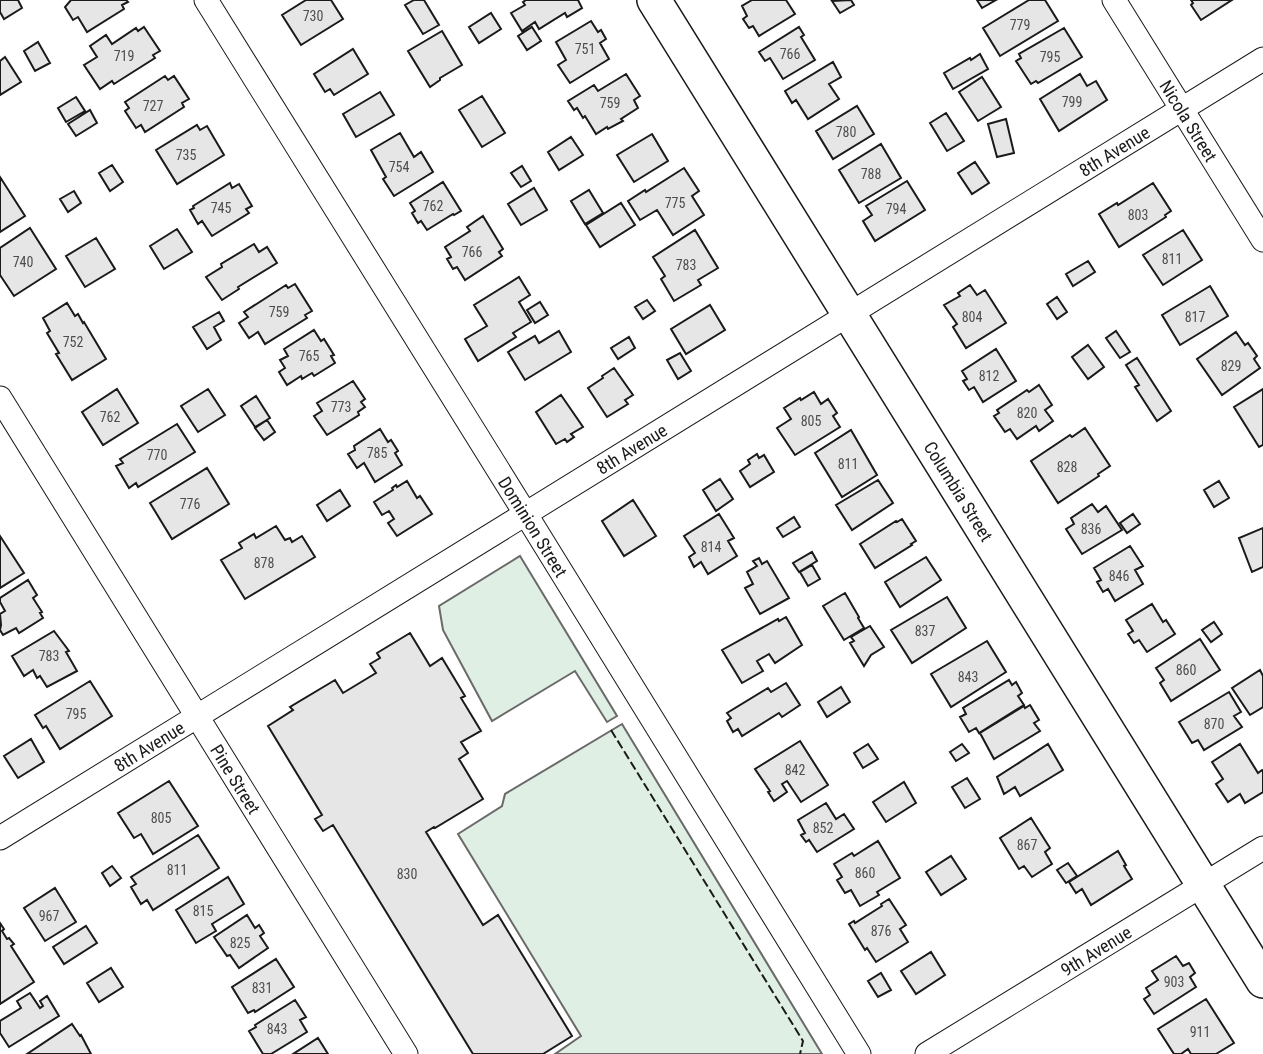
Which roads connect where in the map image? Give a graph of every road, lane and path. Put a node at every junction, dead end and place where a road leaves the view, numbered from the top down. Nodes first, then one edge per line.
1 (206, 0) edge
2 (654, 0) edge
3 (1114, 0) edge
4 (1263, 59) edge
5 (1182, 110) junction
6 (1263, 240) edge
7 (849, 315) junction
8 (0, 398) edge
9 (526, 513) junction
10 (196, 716) junction
11 (0, 838) edge
12 (1263, 848) edge
13 (1203, 884) junction
14 (1263, 981) edge
15 (406, 1054) edge
16 (859, 1054) edge
17 (927, 1054) edge

1 - 9 street, Dominion Street
2 - 7 main road, Columbia Street
3 - 5 street, Nicola Street
4 - 5 street, 8th Avenue
5 - 6 street, Nicola Street
5 - 7 street, 8th Avenue
7 - 9 street, 8th Avenue
7 - 13 main road, Columbia Street
8 - 10 street, Pine Street
9 - 10 street, 8th Avenue
9 - 16 street, Dominion Street
10 - 11 street, 8th Avenue
10 - 15 street, Pine Street
12 - 13 street, 9th Avenue
13 - 14 main road, Columbia Street
13 - 17 street, 9th Avenue

